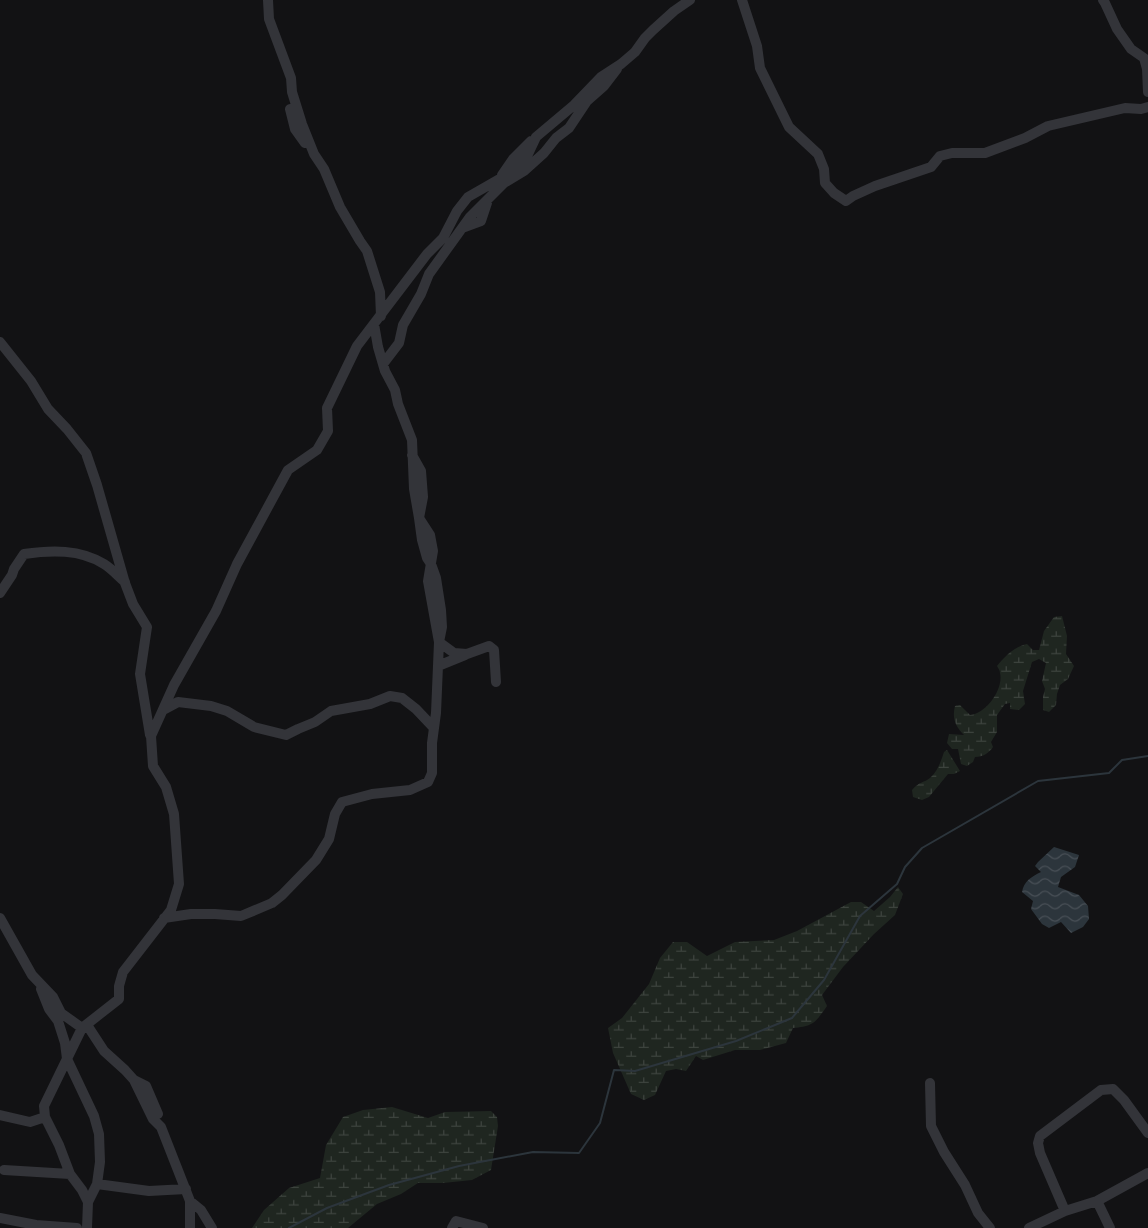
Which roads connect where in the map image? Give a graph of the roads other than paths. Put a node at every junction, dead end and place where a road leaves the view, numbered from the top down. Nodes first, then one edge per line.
1 (268, 0) edge
2 (272, 0) edge
3 (690, 0) edge
4 (742, 0) edge
5 (1102, 0) edge
6 (278, 46) junction
7 (621, 64) junction
8 (1148, 92) edge
9 (1148, 107) edge
10 (381, 316) junction
11 (374, 324) junction
12 (2, 346) edge
13 (356, 346) junction
14 (378, 347) junction
15 (393, 350) junction
16 (382, 364) junction
17 (126, 583) junction
18 (0, 593) edge
19 (439, 642) junction
20 (467, 654) junction
21 (438, 666) junction
22 (496, 682) dead end
23 (163, 710) junction
24 (434, 728) junction
25 (150, 736) junction
26 (0, 918) edge
27 (164, 918) junction
28 (32, 975) junction
29 (82, 1028) junction
30 (67, 1058) junction
31 (930, 1083) dead end
32 (0, 1115) edge
33 (45, 1118) junction
34 (1148, 1133) edge
35 (4, 1170) dead end
36 (1148, 1173) edge
37 (70, 1174) junction
38 (97, 1184) junction
39 (186, 1189) junction
40 (190, 1201) junction
41 (1097, 1201) junction
42 (88, 1202) junction
43 (1065, 1211) junction
44 (0, 1218) edge
45 (36, 1226) edge
46 (65, 1228) edge
47 (78, 1228) edge
48 (87, 1228) edge
49 (190, 1228) edge
50 (212, 1228) edge
51 (452, 1228) edge
52 (483, 1228) edge
53 (990, 1228) edge
54 (1029, 1228) edge
55 (1110, 1228) edge

1 - 6 street
2 - 6 street
3 - 7 street
4 - 9 street
5 - 8 street
6 - 10 street
7 - 10 street
7 - 15 street
10 - 11 street
11 - 13 street
11 - 14 street
12 - 17 street
13 - 14 street
13 - 23 street
14 - 15 street
14 - 16 street
15 - 16 street
16 - 19 street
17 - 18 street
17 - 25 street
19 - 20 street
19 - 21 street
20 - 21 street
20 - 22 street
21 - 24 street
23 - 24 street
23 - 25 street
24 - 27 street
25 - 27 street
26 - 28 street
27 - 29 street
28 - 29 street
28 - 30 street
29 - 30 street
29 - 39 street
30 - 33 street
30 - 38 street
31 - 53 street
32 - 33 street
33 - 37 street
34 - 43 street
35 - 37 street
36 - 41 street
37 - 42 street
38 - 39 street
38 - 42 street
39 - 40 street
40 - 49 street
40 - 50 street
41 - 43 street
41 - 55 street
42 - 48 street
43 - 54 street
44 - 45 street
45 - 46 street
46 - 47 street
51 - 52 street

